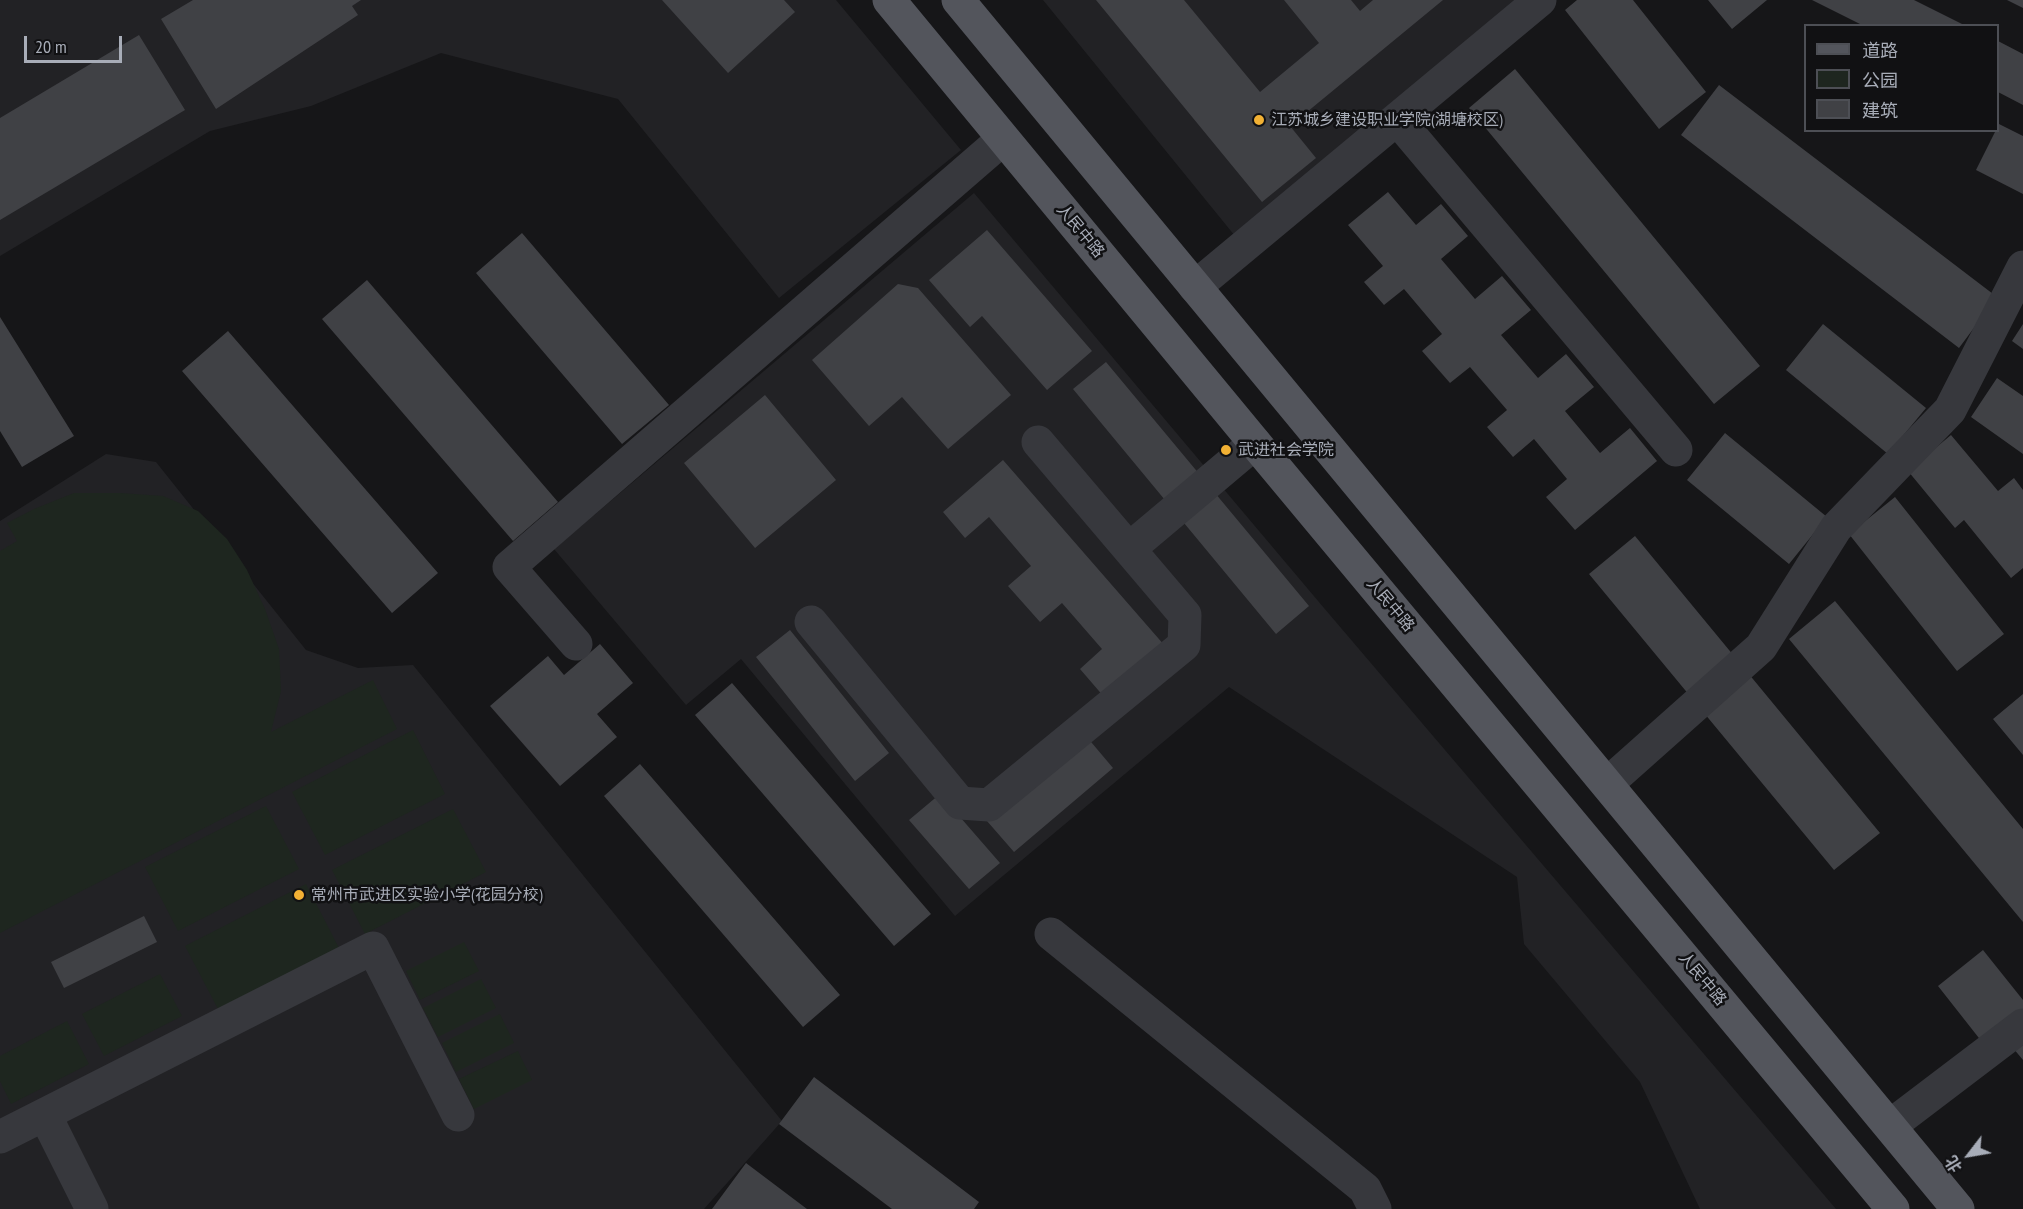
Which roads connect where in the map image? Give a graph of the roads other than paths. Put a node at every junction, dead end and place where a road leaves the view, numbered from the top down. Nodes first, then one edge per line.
1 (890, 0) edge
2 (958, 0) edge
3 (1540, 0) edge
4 (1397, 119) junction
5 (1003, 139) junction
6 (2023, 267) edge
7 (1195, 287) junction
8 (1038, 442) dead end
9 (1256, 443) junction
10 (1676, 450) dead end
11 (1129, 549) junction
12 (811, 622) dead end
13 (576, 644) dead end
14 (1607, 784) junction
15 (1052, 934) dead end
16 (2023, 1025) edge
17 (45, 1114) junction
18 (458, 1115) dead end
19 (1890, 1126) junction
20 (0, 1137) edge
21 (92, 1209) edge
22 (1375, 1209) edge
23 (1893, 1209) edge
24 (1959, 1209) edge

1 - 5 main road, 人民中路
2 - 7 main road
3 - 4 lane
4 - 7 lane
4 - 10 lane
5 - 9 main road, 人民中路
5 - 13 lane
6 - 14 lane
7 - 14 main road
8 - 11 lane
9 - 11 lane
9 - 23 main road, 人民中路
11 - 12 lane
14 - 19 main road
15 - 22 lane
16 - 19 lane
17 - 18 lane
17 - 20 lane
17 - 21 lane
19 - 24 main road

